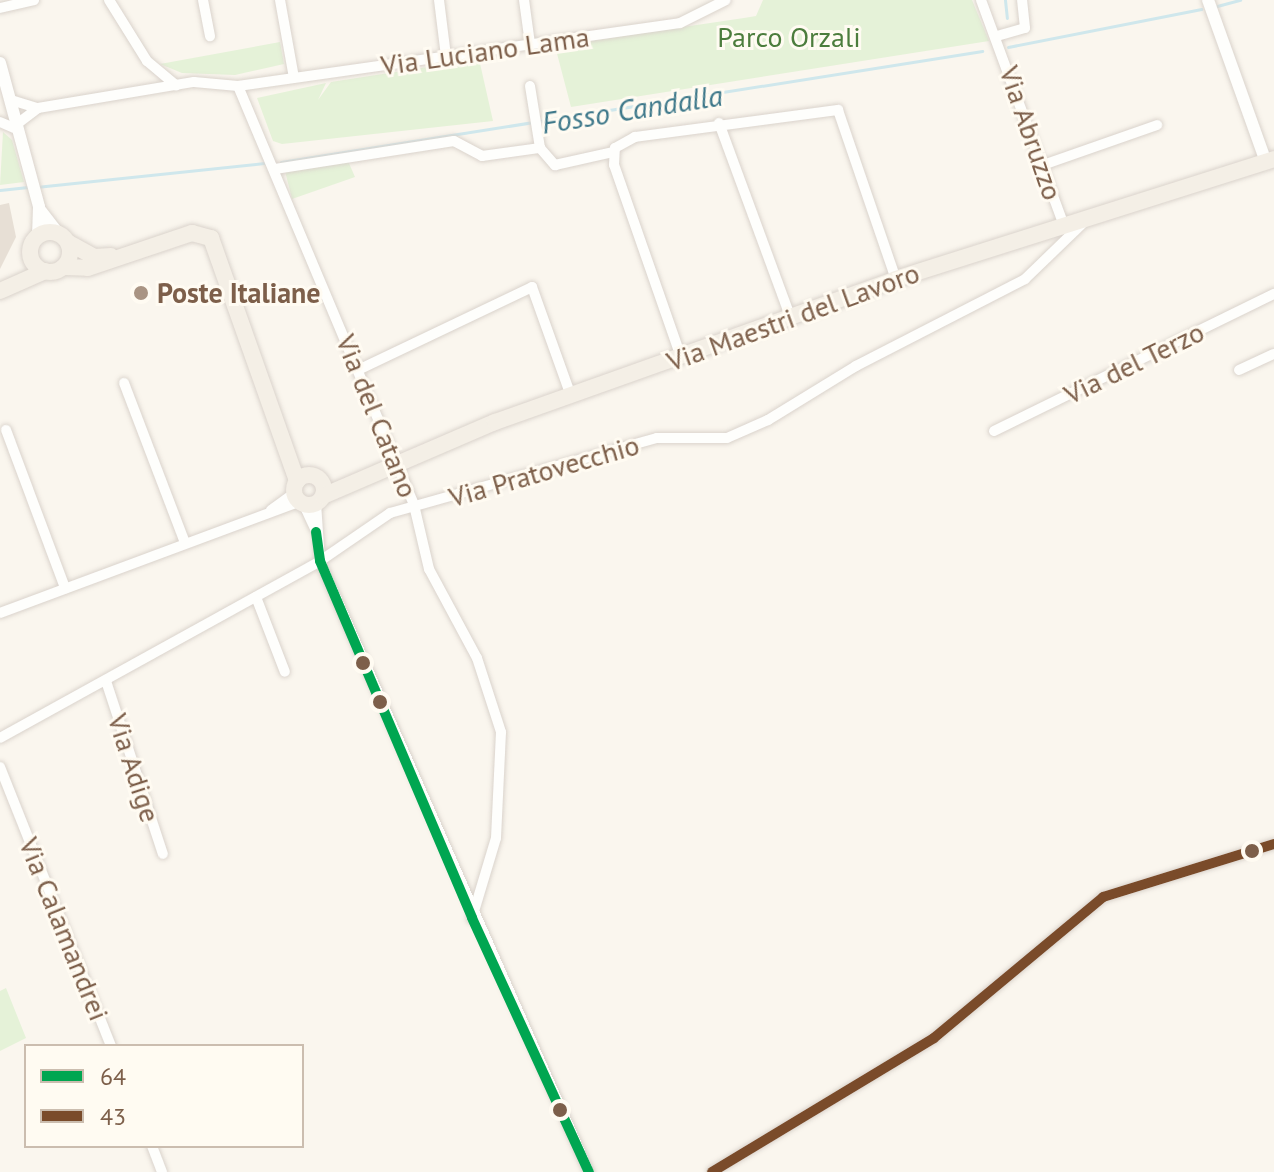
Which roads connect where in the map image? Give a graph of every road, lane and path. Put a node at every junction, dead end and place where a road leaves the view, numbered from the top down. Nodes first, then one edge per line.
1 (34, 0) edge
2 (109, 0) edge
3 (203, 0) edge
4 (280, 0) edge
5 (439, 0) edge
6 (524, 0) edge
7 (726, 0) edge
8 (981, 0) edge
9 (1022, 0) edge
10 (1208, 0) edge
11 (0, 8) edge
12 (210, 36) dead end
13 (998, 37) junction
14 (530, 44) junction
15 (446, 56) junction
16 (0, 66) edge
17 (0, 78) edge
18 (294, 78) junction
19 (176, 85) junction
20 (238, 86) junction
21 (530, 86) dead end
22 (11, 100) junction
23 (38, 108) junction
24 (0, 122) edge
25 (719, 123) junction
26 (1157, 125) dead end
27 (18, 131) junction
28 (540, 146) junction
29 (613, 152) junction
30 (1271, 162) edge
31 (1043, 165) junction
32 (275, 169) junction
33 (39, 207) junction
34 (1086, 219) junction
35 (1064, 226) junction
36 (38, 236) junction
37 (63, 238) junction
38 (133, 252) junction
39 (30, 253) junction
40 (64, 267) junction
41 (45, 271) junction
42 (896, 279) junction
43 (0, 290) edge
44 (1274, 294) edge
45 (791, 319) junction
46 (1274, 354) edge
47 (681, 357) junction
48 (358, 370) junction
49 (1239, 370) dead end
50 (124, 383) dead end
51 (571, 396) junction
52 (6, 430) dead end
53 (994, 431) dead end
54 (398, 465) junction
55 (308, 492) junction
56 (414, 505) junction
57 (185, 543) junction
58 (320, 561) junction
59 (65, 588) junction
60 (256, 597) junction
61 (0, 613) edge
62 (285, 672) dead end
63 (106, 681) junction
64 (0, 738) edge
65 (0, 767) edge
66 (1274, 844) edge
67 (163, 854) dead end
68 (472, 918) junction
69 (110, 1044) edge
70 (153, 1148) edge
71 (162, 1172) edge
72 (589, 1172) edge
73 (712, 1172) edge

1 - 11 street
2 - 19 street
3 - 12 street
4 - 18 street
5 - 15 street
6 - 14 street
7 - 14 street, Via Luciano Lama
8 - 13 street
9 - 13 street
10 - 30 street
13 - 31 street, Via Abruzzo
14 - 15 street, Via Luciano Lama
15 - 18 street, Via Luciano Lama
16 - 22 street
17 - 27 street
18 - 20 street, Via Luciano Lama
19 - 20 street
19 - 23 street
20 - 32 street, Via del Catano
21 - 28 street
22 - 23 street
22 - 27 street
23 - 27 street
24 - 27 street
25 - 29 street
25 - 42 street
25 - 45 street
26 - 31 street
27 - 33 street
28 - 29 street
28 - 32 street
29 - 47 street
30 - 34 main road, Via Maestri del Lavoro
31 - 35 street, Via Abruzzo
32 - 48 street, Via del Catano
33 - 36 street
33 - 37 street
34 - 35 main road, Via Maestri del Lavoro
34 - 56 street, Via Pratovecchio
35 - 42 main road, Via Maestri del Lavoro
36 - 37 main road
36 - 39 main road
37 - 38 main road
37 - 40 main road
38 - 40 main road
38 - 55 main road
39 - 41 main road
39 - 43 main road
40 - 41 main road
41 - 43 main road
42 - 45 main road, Via Maestri del Lavoro
44 - 53 street, Via del Terzo
45 - 47 main road, Via Maestri del Lavoro
46 - 49 street
47 - 51 main road, Via Maestri del Lavoro
48 - 51 street
48 - 54 street, Via del Catano
50 - 57 street
51 - 54 main road, Via Maestri del Lavoro
52 - 59 street
54 - 55 main road, Via Maestri del Lavoro
54 - 56 street, Via del Catano
55 - 57 street
55 - 58 street
56 - 58 street, Via Pratovecchio
56 - 68 street, Via del Catano
57 - 59 street
58 - 60 street, Via Pratovecchio
58 - 68 street
59 - 61 street
60 - 62 street
60 - 63 street, Via Pratovecchio
63 - 64 street, Via Pratovecchio
63 - 67 street, Via Adige
65 - 69 street, Via Calamandrei
66 - 73 street
68 - 72 street
70 - 71 street

